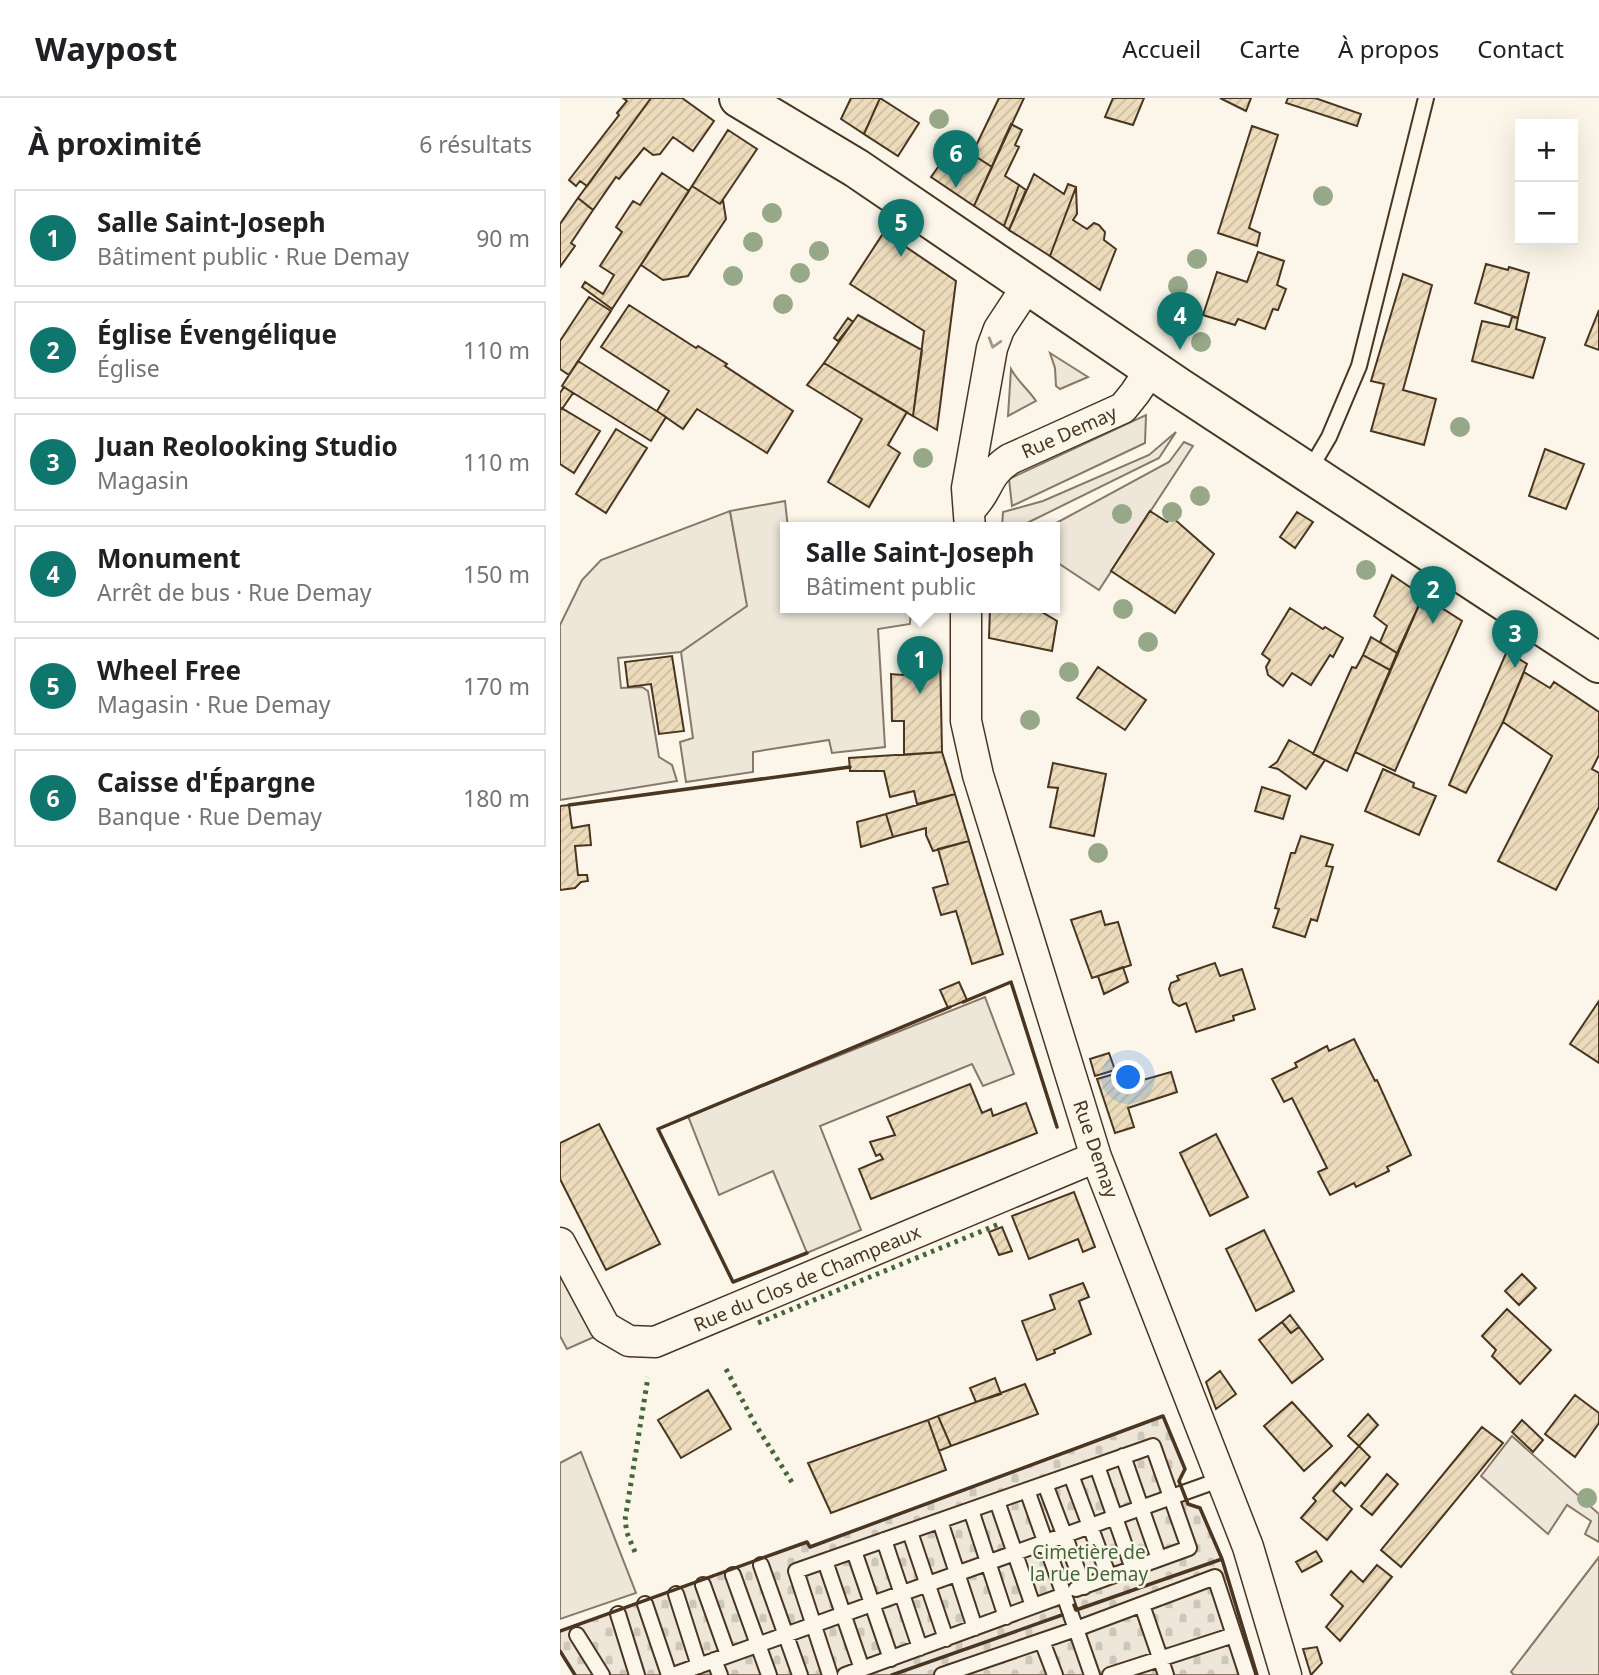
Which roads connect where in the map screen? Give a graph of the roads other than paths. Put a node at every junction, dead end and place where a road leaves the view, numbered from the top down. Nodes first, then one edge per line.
1 (739, 98) edge
2 (1426, 98) edge
3 (1028, 285) junction
4 (1151, 369) junction
5 (979, 412) junction
6 (1010, 459) junction
7 (1308, 472) junction
8 (970, 519) edge
9 (965, 613) edge
10 (1599, 663) edge
11 (1096, 1157) junction
12 (560, 1243) edge
13 (1123, 1456) junction
14 (1097, 1466) junction
15 (1071, 1475) junction
16 (1222, 1479) junction
17 (1045, 1483) junction
18 (1027, 1490) junction
19 (1171, 1497) junction
20 (997, 1501) junction
21 (1141, 1508) junction
22 (971, 1510) junction
23 (1115, 1517) junction
24 (940, 1521) junction
25 (1090, 1526) junction
26 (910, 1532) junction
27 (1065, 1535) junction
28 (884, 1540) junction
29 (1046, 1542) junction
30 (854, 1551) junction
31 (1015, 1553) junction
32 (1159, 1559) junction
33 (825, 1561) junction
34 (988, 1563) junction
35 (761, 1565) dead end
36 (1133, 1569) junction
37 (957, 1573) junction
38 (733, 1575) dead end
39 (1110, 1577) junction
40 (704, 1584) dead end
41 (928, 1584) junction
42 (1075, 1591) junction
43 (901, 1593) junction
44 (676, 1594) dead end
45 (645, 1604) dead end
46 (872, 1604) junction
47 (1142, 1605) junction
48 (1033, 1606) junction
49 (618, 1614) dead end
50 (844, 1614) junction
51 (1006, 1617) junction
52 (814, 1624) junction
53 (975, 1628) junction
54 (1076, 1629) junction
55 (577, 1635) dead end
56 (786, 1635) junction
57 (1234, 1635) junction
58 (946, 1639) junction
59 (1042, 1641) junction
60 (758, 1644) junction
61 (920, 1648) junction
62 (721, 1658) junction
63 (891, 1659) junction
64 (1160, 1659) junction
65 (699, 1666) junction
66 (862, 1669) junction
67 (960, 1672) edge
68 (603, 1675) edge
69 (637, 1675) edge
70 (671, 1675) edge
71 (720, 1675) edge
72 (769, 1675) edge
73 (800, 1675) edge
74 (830, 1675) edge
75 (845, 1675) edge
76 (942, 1675) edge
77 (1055, 1675) edge
78 (1092, 1675) edge
79 (1110, 1675) edge
80 (1166, 1675) edge
81 (1247, 1675) edge
82 (1286, 1675) edge

1 - 3 main road
2 - 7 lane
3 - 4 main road
3 -> 5 street, Rue Demay
4 - 6 street, Rue Demay
4 - 7 main road
5 - 6 street, Rue Demay
5 - 8 street, Rue Demay
6 - 8 street, Rue Demay
7 - 10 main road
9 - 11 street, Rue Demay
11 - 12 street, Rue du Clos de Champeaux
11 - 16 street, Rue Demay
13 - 14 lane
13 - 19 lane
13 - 21 lane
14 - 15 lane
14 - 23 lane
15 - 17 lane
15 - 25 lane
16 - 19 lane
16 - 82 street, Rue Demay
17 - 18 lane
17 - 27 lane
18 - 20 lane
18 - 29 lane
19 - 21 lane
19 - 32 lane
20 - 22 lane
20 - 31 lane
21 - 23 lane
21 - 32 lane
22 - 24 lane
22 - 34 lane
23 - 25 lane
23 - 36 lane
24 - 26 lane
24 - 37 lane
25 - 27 lane
25 - 39 lane
26 - 28 lane
26 - 41 lane
27 - 29 lane
27 - 42 lane
28 - 30 lane
28 - 43 lane
29 - 31 lane
29 - 42 lane
30 - 33 lane
30 - 46 lane
31 - 34 lane
31 - 48 lane
32 - 36 lane
33 - 50 lane
33 - 52 lane
34 - 37 lane
34 - 51 lane
35 - 56 lane
36 - 39 lane
37 - 41 lane
37 - 53 lane
38 - 60 lane
39 - 42 lane
40 - 62 lane
41 - 43 lane
41 - 58 lane
42 - 48 lane
42 - 54 lane
43 - 46 lane
43 - 61 lane
44 - 65 lane
45 - 70 lane
46 - 50 lane
46 - 63 lane
47 - 54 lane
47 - 57 lane
47 - 64 lane
48 - 51 lane
49 - 69 lane
50 - 52 lane
50 - 66 lane
51 - 53 lane
52 - 56 lane
52 - 74 lane
53 - 58 lane
54 - 59 lane
54 - 78 lane
55 - 68 lane
56 - 60 lane
56 - 73 lane
57 - 64 lane
57 - 81 lane
58 - 61 lane
59 - 67 lane
59 - 77 lane
60 - 62 lane
60 - 72 lane
61 - 63 lane
62 - 65 lane
62 - 71 lane
63 - 66 lane
64 - 79 lane
64 - 80 lane
65 - 70 lane
66 - 75 lane
67 - 76 lane

